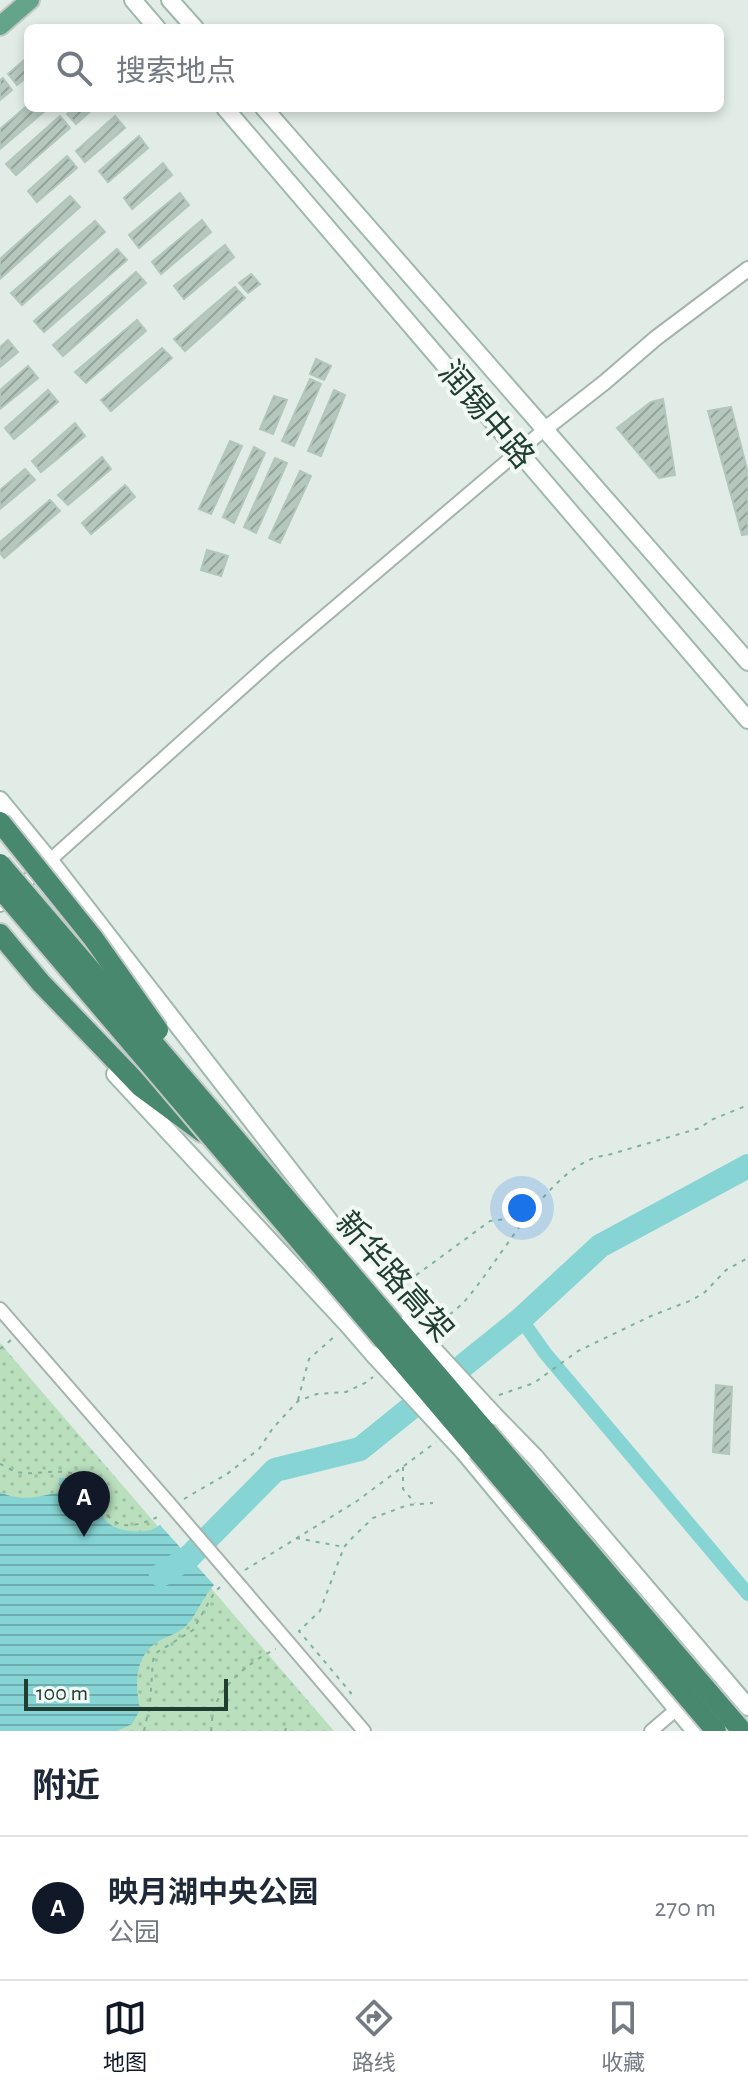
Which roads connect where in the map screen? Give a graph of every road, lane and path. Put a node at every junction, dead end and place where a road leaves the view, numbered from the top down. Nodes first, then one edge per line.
1 (30, 0) edge
2 (133, 0) edge
3 (170, 0) edge
4 (154, 24) edge
5 (191, 24) edge
6 (0, 26) edge
7 (228, 112) edge
8 (268, 112) edge
9 (748, 269) edge
10 (545, 429) junction
11 (518, 452) junction
12 (748, 662) edge
13 (748, 720) edge
14 (0, 800) edge
15 (0, 822) edge
16 (50, 861) junction
17 (0, 864) edge
18 (0, 888) edge
19 (0, 905) edge
20 (0, 934) edge
21 (0, 950) edge
22 (225, 1139) junction
23 (530, 1215) dead end
24 (748, 1258) edge
25 (388, 1296) junction
26 (0, 1309) edge
27 (348, 1325) junction
28 (499, 1395) dead end
29 (298, 1401) dead end
30 (439, 1440) dead end
31 (403, 1467) junction
32 (433, 1503) dead end
33 (416, 1504) junction
34 (295, 1538) junction
35 (344, 1547) junction
36 (239, 1581) junction
37 (224, 1583) dead end
38 (289, 1643) junction
39 (342, 1705) junction
40 (748, 1707) edge
41 (678, 1708) junction
42 (144, 1731) edge
43 (211, 1731) edge
44 (364, 1731) edge
45 (651, 1731) edge
46 (695, 1731) edge
47 (716, 1731) edge
48 (742, 1731) edge

1 - 6 main road
2 - 4 main road
3 - 5 main road
7 - 11 main road, 润锡中路
8 - 10 main road, 润锡中路
9 - 10 street
10 - 11 street
10 - 12 main road, 润锡中路
11 - 13 main road, 润锡中路
11 - 16 street
14 - 16 main road
15 - 22 highway, bridge
16 - 19 street
16 - 25 main road
17 - 22 highway, 新华路高架, bridge
18 - 22 highway, 新华路高架, bridge
20 - 22 highway, bridge
21 - 27 main road
22 - 47 highway, 新华路高架, bridge
22 - 48 highway, 新华路高架, bridge
23 - 25 path
24 - 28 path
25 - 40 main road, bridge
26 - 36 street, bridge
27 - 29 path
27 - 41 main road, bridge
30 - 31 path
31 - 33 path
31 - 34 path
32 - 33 path
33 - 35 path
34 - 35 path
34 - 36 path
35 - 39 path
36 - 38 street
37 - 42 path
38 - 39 street
38 - 43 path
39 - 44 street
41 - 45 street
41 - 46 main road

